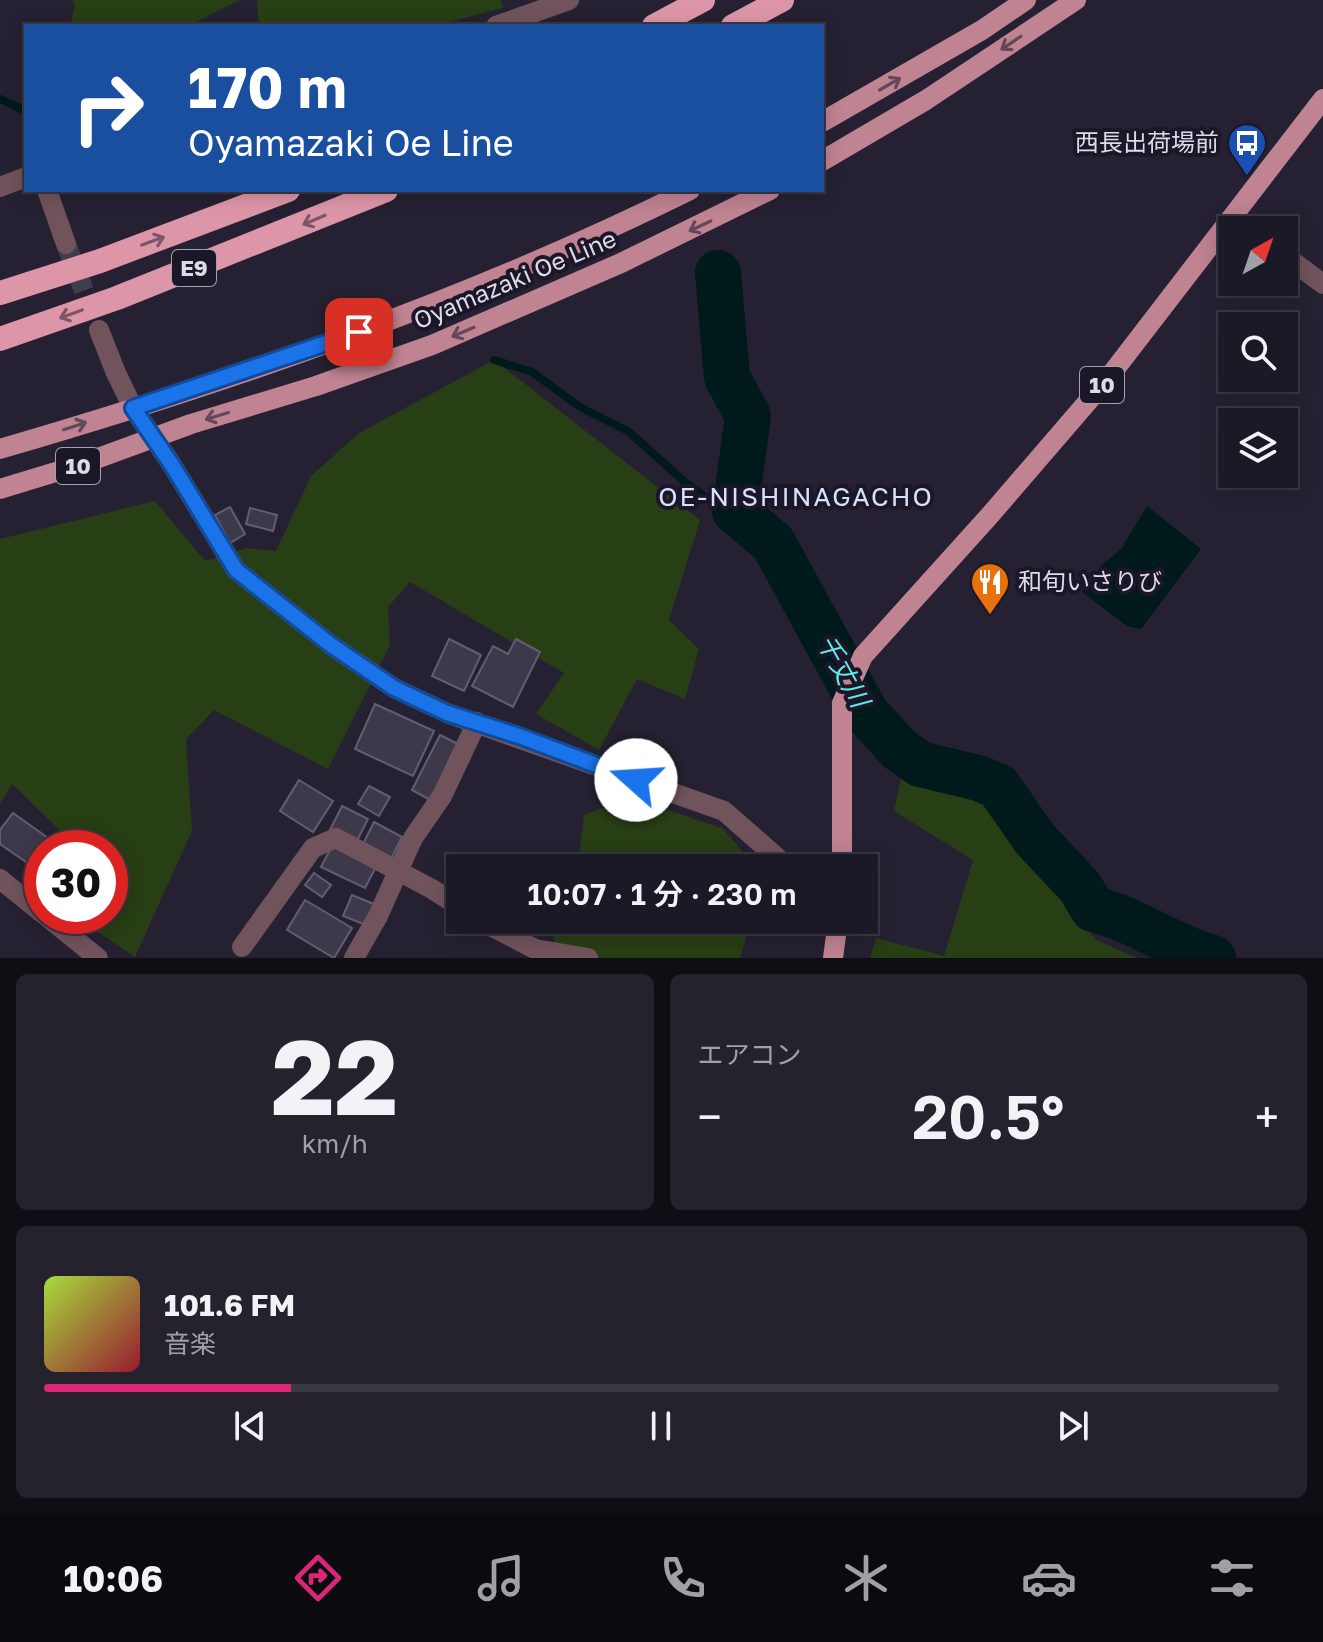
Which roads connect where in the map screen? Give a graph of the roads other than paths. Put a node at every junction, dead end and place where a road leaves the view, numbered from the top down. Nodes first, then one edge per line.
1 (569, 0) edge
2 (703, 0) edge
3 (782, 0) edge
4 (1026, 0) edge
5 (1076, 0) edge
6 (502, 24) edge
7 (658, 24) edge
8 (737, 24) edge
9 (1323, 99) edge
10 (824, 121) edge
11 (824, 160) edge
12 (24, 178) edge
13 (0, 187) edge
14 (48, 192) edge
15 (283, 192) edge
16 (381, 192) edge
17 (686, 192) edge
18 (766, 192) edge
19 (1247, 216) edge
20 (66, 244) tunnel mouth
21 (1218, 252) edge
22 (1298, 265) edge
23 (1323, 284) edge
24 (0, 293) edge
25 (99, 330) tunnel mouth
26 (0, 339) edge
27 (133, 408) junction
28 (154, 438) junction
29 (0, 449) edge
30 (0, 489) edge
31 (477, 722) junction
32 (774, 854) edge
33 (842, 854) edge
34 (398, 871) junction
35 (0, 879) edge
36 (24, 898) edge
37 (446, 898) edge
38 (69, 934) edge
39 (506, 934) edge
40 (836, 934) edge
41 (242, 947) dead end
42 (98, 958) edge
43 (354, 958) edge
44 (588, 958) edge
45 (833, 958) edge

1 - 6 street
2 - 7 highway
3 - 8 highway
10 -> 4 main road
5 -> 11 main road
9 - 19 main road, 10
12 - 13 street
14 - 20 street
24 -> 15 highway, E9
16 -> 26 highway, E9
17 - 27 main road, Oyamazaki Oe Line / 10
18 -> 28 main road, Oyamazaki Oe Line / 10
21 - 33 main road, 10
22 - 23 street
25 - 27 street
27 - 28 street
29 -> 27 main road, Oyamazaki Oe Line / 10
28 - 30 main road, Oyamazaki Oe Line / 10
28 - 31 street
31 - 32 street
31 - 34 street
34 - 37 street
34 - 41 street
34 - 43 street
35 - 36 street
38 - 42 street
39 - 44 street
40 - 45 main road

